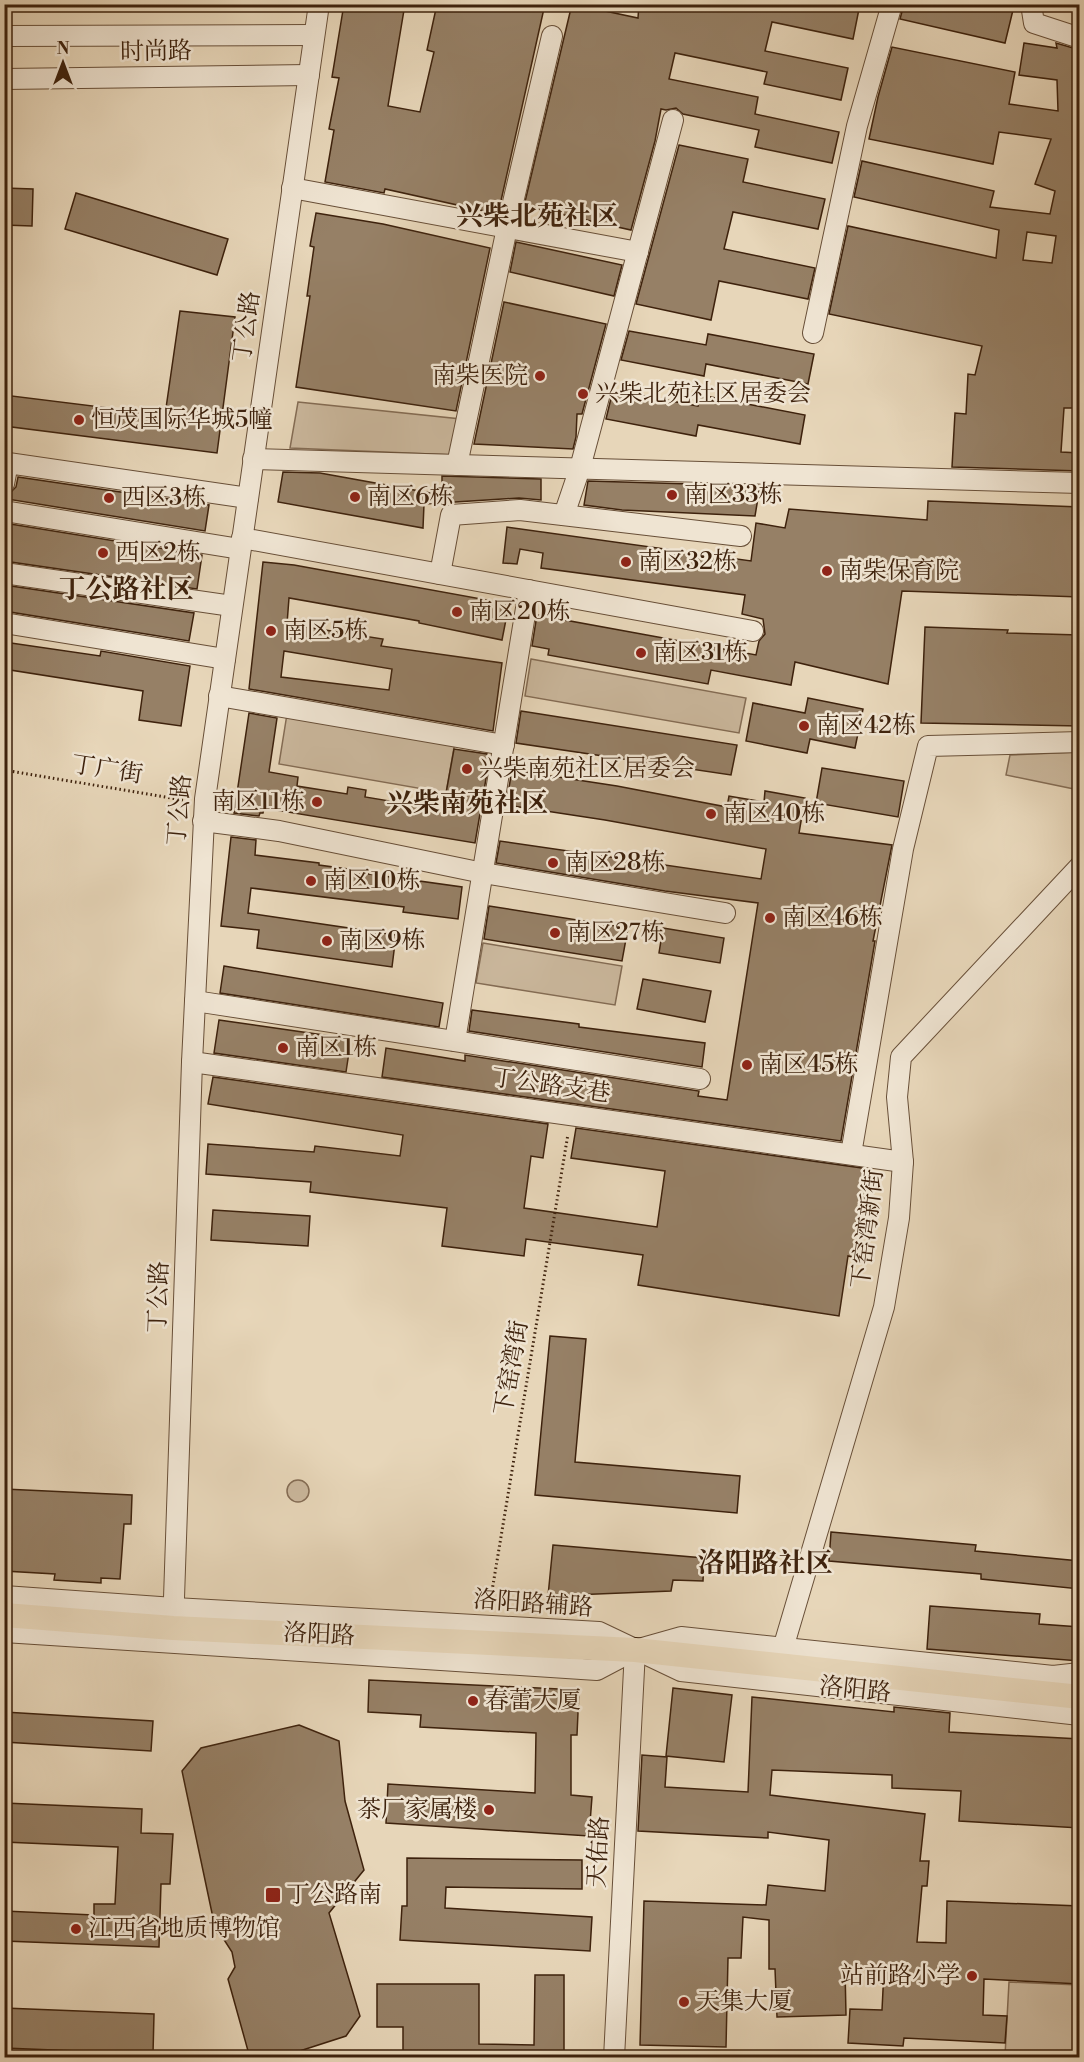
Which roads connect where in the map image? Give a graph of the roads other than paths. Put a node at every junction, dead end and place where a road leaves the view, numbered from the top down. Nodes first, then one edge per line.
1 (319, 4) edge
2 (892, 4) edge
3 (1031, 4) edge
4 (314, 35) junction
5 (4, 36) edge
6 (552, 36) dead end
7 (1080, 38) edge
8 (309, 75) junction
9 (4, 79) edge
10 (673, 120) dead end
11 (292, 188) junction
12 (507, 228) junction
13 (638, 252) junction
14 (813, 333) dead end
15 (253, 459) junction
16 (457, 465) junction
17 (580, 468) junction
18 (1080, 483) edge
19 (4, 484) edge
20 (248, 498) junction
21 (4, 511) edge
22 (564, 515) junction
23 (741, 536) dead end
24 (241, 544) junction
25 (4, 573) edge
26 (440, 574) junction
27 (529, 590) junction
28 (232, 606) junction
29 (4, 623) edge
30 (753, 631) dead end
31 (225, 659) junction
32 (219, 696) junction
33 (1080, 742) edge
34 (504, 745) junction
35 (204, 812) junction
36 (1080, 866) edge
37 (483, 873) junction
38 (725, 912) dead end
39 (195, 1001) junction
40 (455, 1041) junction
41 (192, 1062) junction
42 (700, 1079) dead end
43 (851, 1154) junction
44 (903, 1162) junction
45 (4, 1596) edge
46 (4, 1615) edge
47 (174, 1618) junction
48 (4, 1632) edge
49 (634, 1650) junction
50 (782, 1651) junction
51 (1080, 1673) edge
52 (1080, 1685) edge
53 (1080, 1697) edge
54 (1080, 1716) edge
55 (614, 2058) edge

1 - 4 street, 丁公路
2 - 14 street
3 - 7 street
4 - 5 street
4 - 8 street, 丁公路
6 - 12 street
8 - 9 street, 时尚路
8 - 11 street, 丁公路
10 - 13 street
11 - 12 street
11 - 15 street, 丁公路
12 - 13 street
12 - 16 street
13 - 17 street
15 - 16 street
15 - 20 street, 丁公路
16 - 17 street
17 - 18 street
17 - 22 street
19 - 20 street
20 - 24 street, 丁公路
21 - 24 street
22 - 23 street
22 - 26 street
24 - 26 street
24 - 28 street, 丁公路
25 - 28 street
26 - 27 street
27 - 30 street
27 - 34 street
28 - 31 street, 丁公路
29 - 31 street
31 - 32 street, 丁公路
32 - 34 street
32 - 35 street, 丁公路
33 - 43 street
34 - 37 street
35 - 37 street
35 - 39 street, 丁公路
36 - 44 street, 下窑湾新街
37 - 38 street
37 - 40 street
39 - 40 street
39 - 41 street, 丁公路
40 - 42 street
41 - 43 street, 丁公路支巷
41 - 47 street, 丁公路
43 - 44 street, 丁公路支巷
44 - 50 street, 下窑湾新街
45 - 47 street, 洛阳路辅路
46 - 47 main road, 洛阳路
47 - 49 main road, 洛阳路
47 - 49 street, 洛阳路辅路
48 - 49 street
49 - 50 main road, 洛阳路
49 - 53 main road, 洛阳路
49 - 54 street, 洛阳路
49 - 55 street, 天佑路
50 - 51 street, 洛阳路
50 - 52 main road, 洛阳路

